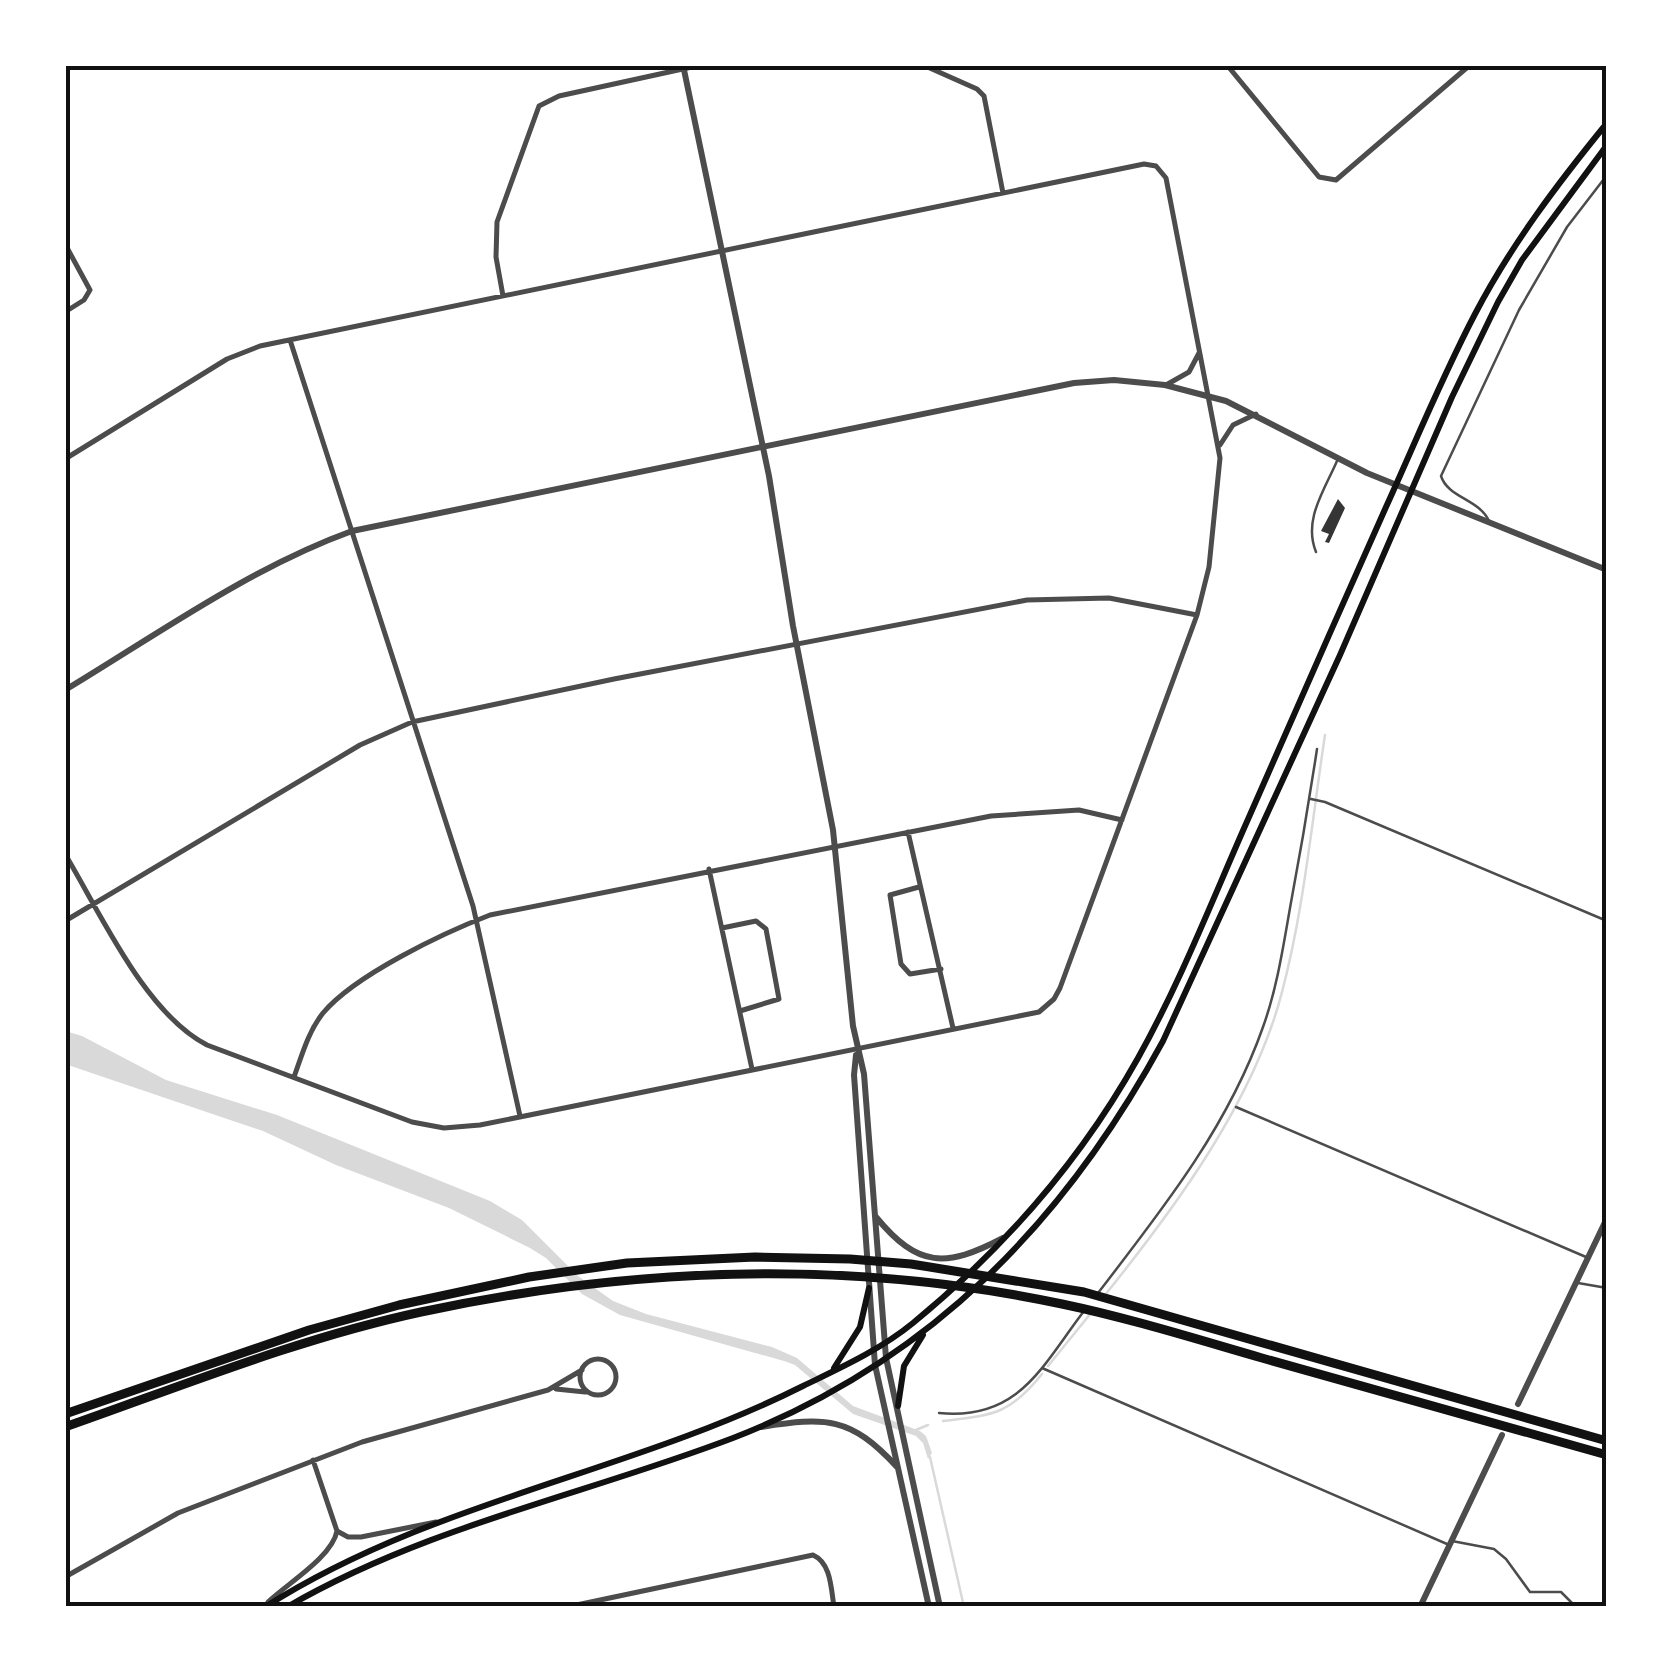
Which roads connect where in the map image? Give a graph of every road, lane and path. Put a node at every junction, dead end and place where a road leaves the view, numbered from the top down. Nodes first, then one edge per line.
1 (701, 65) edge
2 (924, 65) edge
3 (1470, 65) edge
4 (1230, 66) edge
5 (683, 67) edge
6 (1607, 123) edge
7 (1607, 145) edge
8 (1607, 175) edge
9 (1002, 193) junction
10 (65, 244) edge
11 (723, 252) junction
12 (503, 296) junction
13 (65, 312) edge
14 (290, 340) junction
15 (1200, 350) junction
16 (1165, 386) junction
17 (1210, 396) junction
18 (1256, 414) junction
19 (763, 446) junction
20 (1219, 447) junction
21 (65, 460) edge
22 (1338, 460) junction
23 (1396, 484) junction
24 (1412, 491) junction
25 (1490, 522) junction
26 (352, 532) junction
27 (1316, 552) dead end
28 (1607, 570) edge
29 (1198, 615) junction
30 (796, 644) junction
31 (65, 690) edge
32 (412, 722) junction
33 (1317, 748) dead end
34 (1310, 799) junction
35 (1122, 820) junction
36 (908, 832) junction
37 (835, 845) junction
38 (65, 854) edge
39 (709, 870) junction
40 (919, 887) junction
41 (94, 903) junction
42 (477, 920) junction
43 (65, 921) edge
44 (1607, 921) edge
45 (722, 928) junction
46 (941, 968) junction
47 (739, 1011) junction
48 (953, 1028) junction
49 (856, 1049) junction
50 (752, 1069) junction
51 (294, 1077) junction
52 (1236, 1107) dead end
53 (520, 1116) junction
54 (875, 1216) junction
55 (1607, 1218) edge
56 (1008, 1235) junction
57 (1588, 1258) junction
58 (1576, 1283) junction
59 (869, 1288) junction
60 (1607, 1288) edge
61 (1096, 1295) dead end
62 (1085, 1310) dead end
63 (930, 1326) junction
64 (885, 1343) junction
65 (874, 1349) junction
66 (886, 1358) junction
67 (875, 1365) junction
68 (838, 1366) junction
69 (1040, 1367) junction
70 (582, 1370) junction
71 (548, 1390) junction
72 (589, 1392) junction
73 (897, 1392) junction
74 (1518, 1404) dead end
75 (898, 1406) joint
76 (940, 1413) dead end
77 (65, 1414) edge
78 (65, 1427) edge
79 (760, 1427) junction
80 (1502, 1435) dead end
81 (1607, 1441) edge
82 (1607, 1455) edge
83 (314, 1460) junction
84 (898, 1469) junction
85 (436, 1522) junction
86 (337, 1531) junction
87 (1450, 1543) junction
88 (65, 1577) edge
89 (264, 1607) edge
90 (288, 1607) edge
91 (566, 1607) edge
92 (834, 1607) edge
93 (929, 1607) edge
94 (940, 1607) edge
95 (1420, 1607) edge
96 (1576, 1607) edge

1 - 5 street
2 - 9 street
3 - 4 street
5 - 11 street
5 - 12 street
6 - 23 main road
7 - 24 main road
8 - 25 lane
9 - 11 street
9 - 15 street
10 - 13 street
11 - 12 street
11 - 19 street
12 - 14 street
14 - 21 street
14 - 26 street
15 - 16 street
15 - 17 street
16 - 17 street
16 - 19 street
17 - 18 street
17 - 20 street
18 - 20 street
18 - 22 street
19 - 26 street
19 - 30 street
20 - 29 street
22 - 23 street
22 - 27 lane
23 - 24 street
23 - 56 main road
24 - 25 street
24 - 63 main road
25 - 28 street
26 - 31 street
26 - 32 street
29 - 30 street
29 - 35 street
30 - 32 street
30 - 37 street
32 - 41 street
32 - 42 street
33 - 34 lane
34 - 44 lane
34 - 61 lane
35 - 36 street
35 - 48 street
36 - 37 street
36 - 40 street
37 - 39 street
37 - 49 street
38 - 41 street
39 - 42 street
39 - 45 street
40 - 46 street
40 - 46 street
41 - 43 street
41 - 51 street
42 - 51 street
42 - 53 street
45 - 47 street
45 - 47 street
46 - 48 street
47 - 50 street
48 - 49 street
49 - 50 street
49 - 54 street
49 - 59 street
50 - 53 street
51 - 53 street
52 - 57 lane
54 - 56 street
54 - 64 street
55 - 57 street
56 - 64 main road
57 - 58 street
58 - 60 lane
58 - 74 street
59 - 65 street
59 - 68 main road
62 - 69 lane
63 - 66 main road
63 - 73 main road
64 - 65 main road
64 - 66 street
65 - 67 street
65 - 68 main road
66 - 67 main road
66 - 73 street
67 - 79 main road
67 - 84 street
68 - 85 main road
69 - 76 lane
69 - 87 lane
70 - 71 street
70 - 72 street
70 - 72 street
71 - 72 street
71 - 83 street
73 - 75 main road
75 - 94 street
77 - 81 highway
78 - 82 highway
79 - 84 street
79 - 90 main road
80 - 87 street
83 - 86 street
83 - 88 street
84 - 93 street
85 - 86 street
85 - 89 main road
86 - 89 street
87 - 95 street
87 - 96 lane
91 - 92 street

